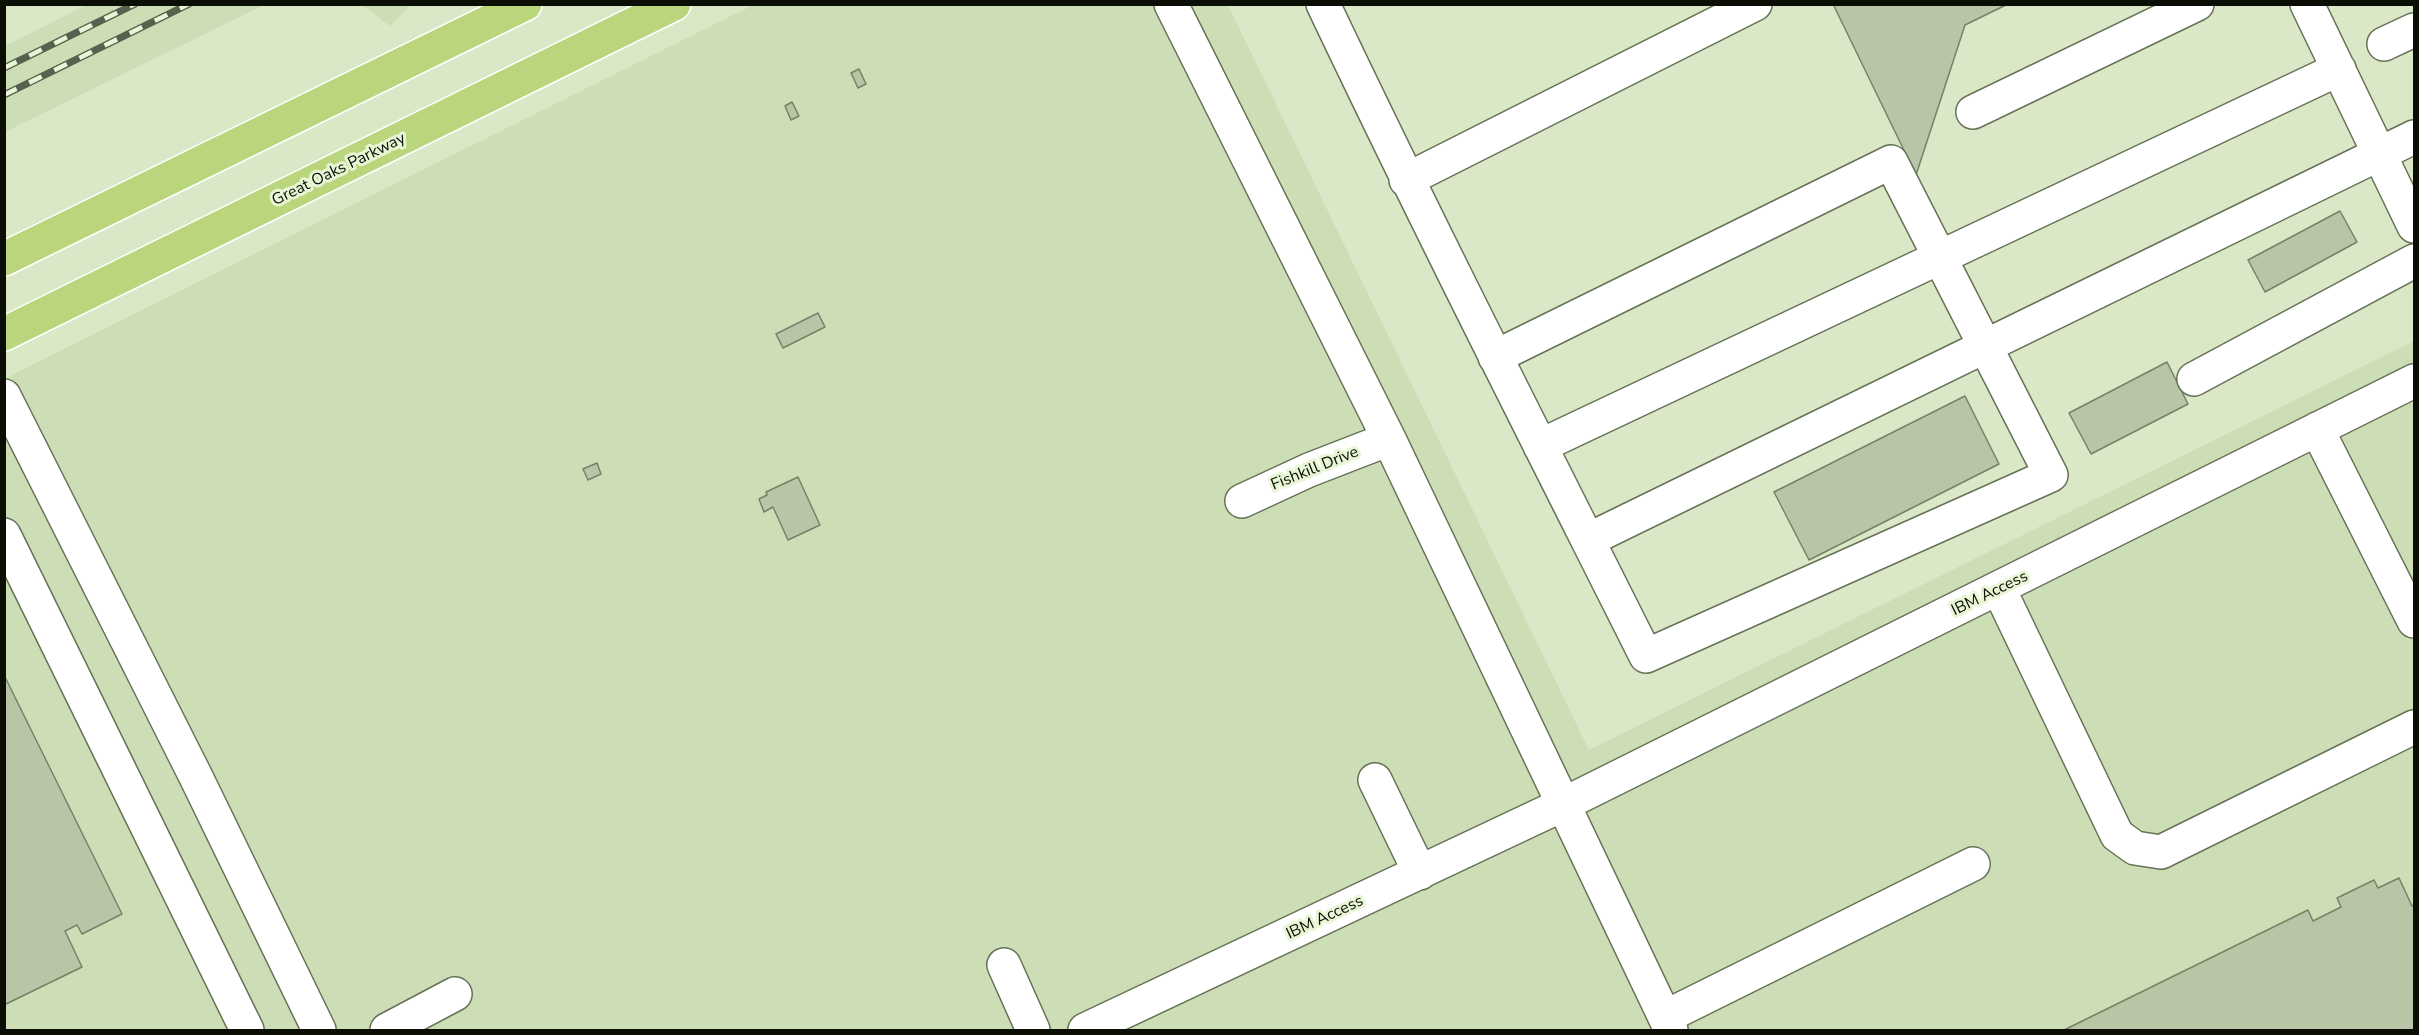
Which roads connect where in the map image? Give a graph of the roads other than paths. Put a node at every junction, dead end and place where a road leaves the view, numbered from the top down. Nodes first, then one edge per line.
1 (525, 4) edge
2 (674, 4) edge
3 (1171, 4) edge
4 (1323, 4) edge
5 (1755, 4) edge
6 (2197, 4) edge
7 (2307, 4) edge
8 (2415, 30) edge
9 (2384, 44) dead end
10 (2339, 69) junction
11 (1973, 112) dead end
12 (2415, 137) edge
13 (2380, 153) junction
14 (1406, 180) junction
15 (2415, 226) edge
16 (1940, 257) junction
17 (4, 259) edge
18 (2415, 261) edge
19 (4, 334) edge
20 (1985, 346) junction
21 (1495, 357) junction
22 (2194, 379) dead end
23 (2415, 381) edge
24 (4, 396) edge
25 (2318, 429) junction
26 (1389, 439) junction
27 (1540, 446) junction
28 (1242, 501) dead end
29 (4, 535) edge
30 (1588, 540) junction
31 (1999, 589) junction
32 (2415, 621) edge
33 (2415, 727) edge
34 (1375, 780) dead end
35 (1564, 804) junction
36 (1973, 864) dead end
37 (1420, 873) junction
38 (1004, 965) dead end
39 (455, 994) dead end
40 (1668, 1024) edge
41 (247, 1030) edge
42 (319, 1030) edge
43 (387, 1030) edge
44 (1033, 1030) edge
45 (1085, 1030) edge

1 - 17 main road
2 - 19 main road, Great Oaks Parkway
3 - 26 street
4 - 14 street
5 - 14 street
6 - 11 street
7 - 10 street
8 - 9 street
10 - 13 street
10 - 16 street
12 - 13 street
13 - 15 street
13 - 20 street
14 - 21 street
16 - 20 street
16 - 21 street
16 - 27 street
18 - 22 street
20 - 30 street
20 - 30 street
21 - 27 street
23 - 25 street, IBM Access
24 - 42 street
25 - 31 street, IBM Access
25 - 32 street
26 - 28 street, Fishkill Drive
26 - 35 street
27 - 30 street
29 - 41 street
31 - 33 street
31 - 35 street, IBM Access
34 - 37 street
35 - 37 street, IBM Access
35 - 40 street
36 - 40 street
37 - 45 street, IBM Access
38 - 44 street
39 - 43 street

